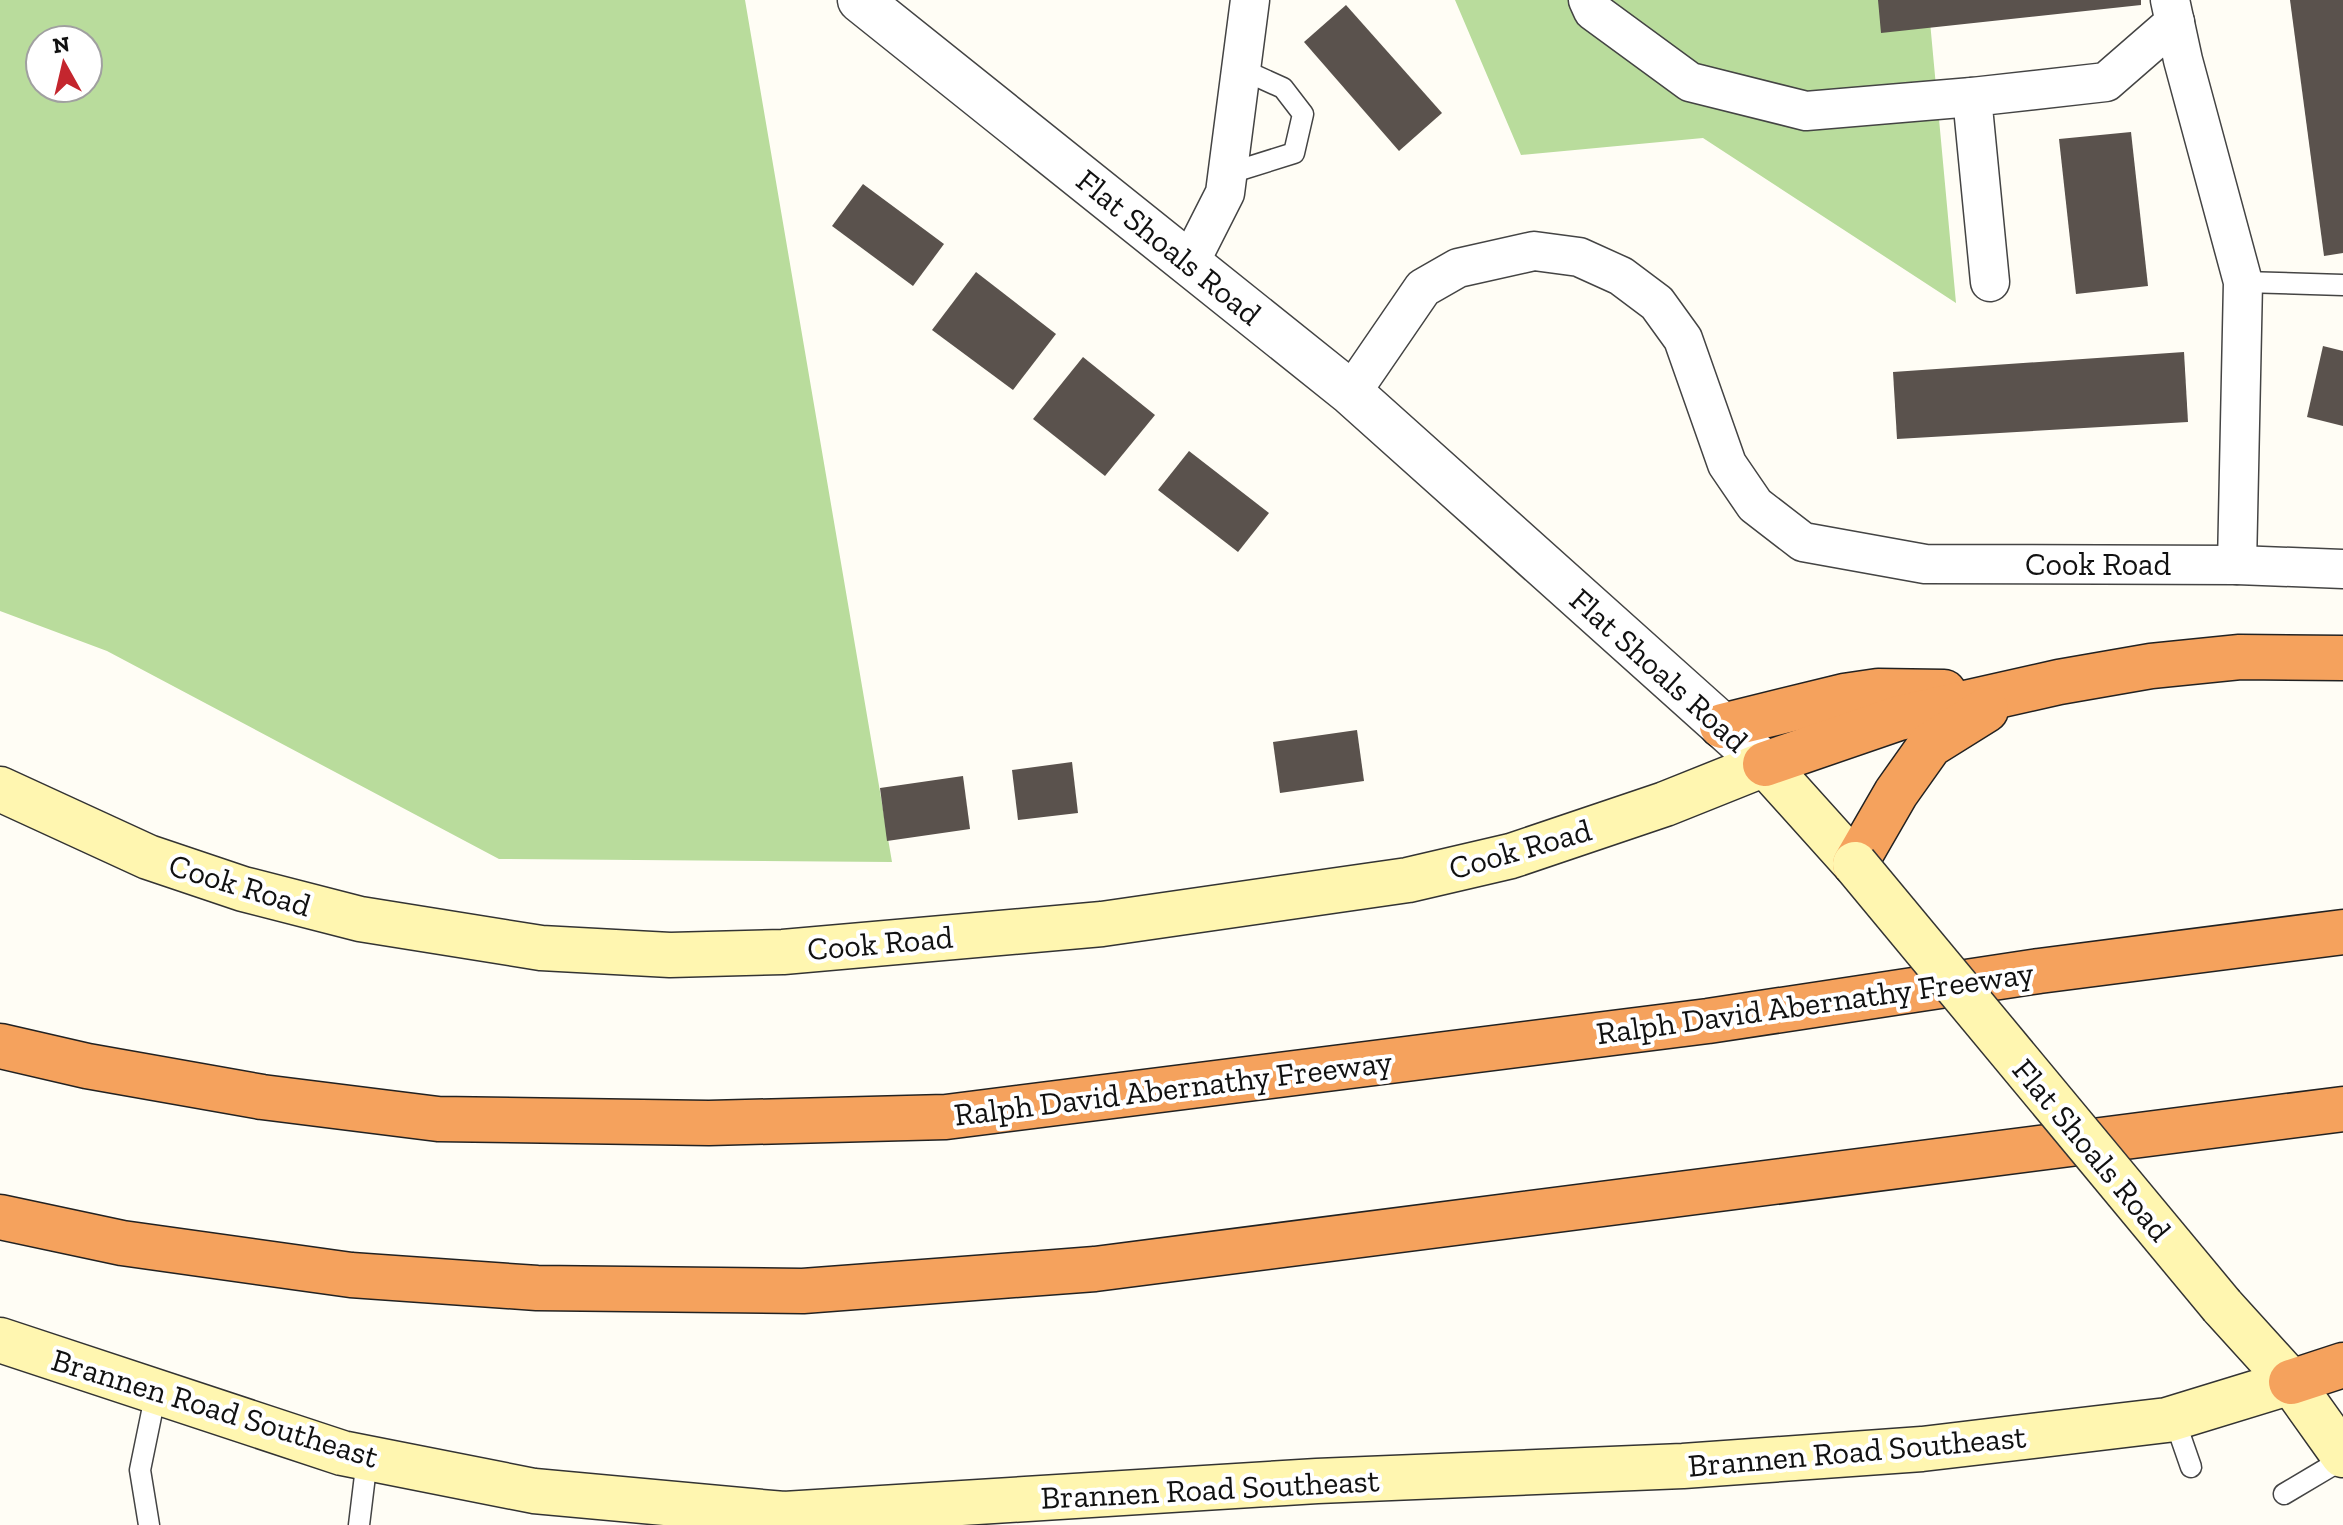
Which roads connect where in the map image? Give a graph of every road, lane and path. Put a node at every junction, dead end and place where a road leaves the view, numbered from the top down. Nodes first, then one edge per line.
1 (860, 0) edge
2 (1250, 0) edge
3 (1588, 0) edge
4 (2172, 11) edge
5 (1241, 69) junction
6 (1972, 97) junction
7 (1227, 174) junction
8 (1189, 264) junction
9 (1990, 282) dead end
10 (2243, 282) junction
11 (2343, 285) edge
12 (1351, 393) junction
13 (2237, 565) junction
14 (2343, 569) edge
15 (2343, 658) edge
16 (2015, 692) junction
17 (1722, 726) junction
18 (1765, 764) junction
19 (0, 789) edge
20 (1855, 864) junction
21 (2343, 932) edge
22 (0, 1046) edge
23 (2343, 1109) edge
24 (0, 1217) edge
25 (0, 1340) edge
26 (2343, 1365) edge
27 (2291, 1382) junction
28 (156, 1392) junction
29 (2174, 1418) junction
30 (2343, 1457) edge
31 (367, 1459) junction
32 (2191, 1467) dead end
33 (2284, 1494) dead end
34 (149, 1525) edge
35 (359, 1525) edge

1 - 8 street, Flat Shoals Road
2 - 5 street
3 - 6 street
4 - 6 street
4 - 10 street
5 - 7 street
5 - 7 lane
6 - 9 street
7 - 8 street
8 - 12 street, Flat Shoals Road
10 - 11 lane
10 - 13 street
12 - 13 street, Cook Road
12 - 17 street, Flat Shoals Road
13 - 14 street, Cook Road
15 - 16 highway
16 - 17 highway
16 - 18 highway
16 - 20 highway
17 - 18 street, Flat Shoals Road
18 - 19 main road, Cook Road
18 - 20 main road, Flat Shoals Road
20 - 27 main road, Flat Shoals Road, bridge
21 - 22 highway, Ralph David Abernathy Freeway
23 - 24 highway
25 - 28 main road, Brannen Road Southeast
26 - 27 highway
27 - 29 main road, Brannen Road Southeast
27 - 30 main road, Flat Shoals Road
28 - 31 main road, Brannen Road Southeast
28 - 34 lane
29 - 31 main road, Brannen Road Southeast
29 - 32 lane
30 - 33 lane
31 - 35 lane

